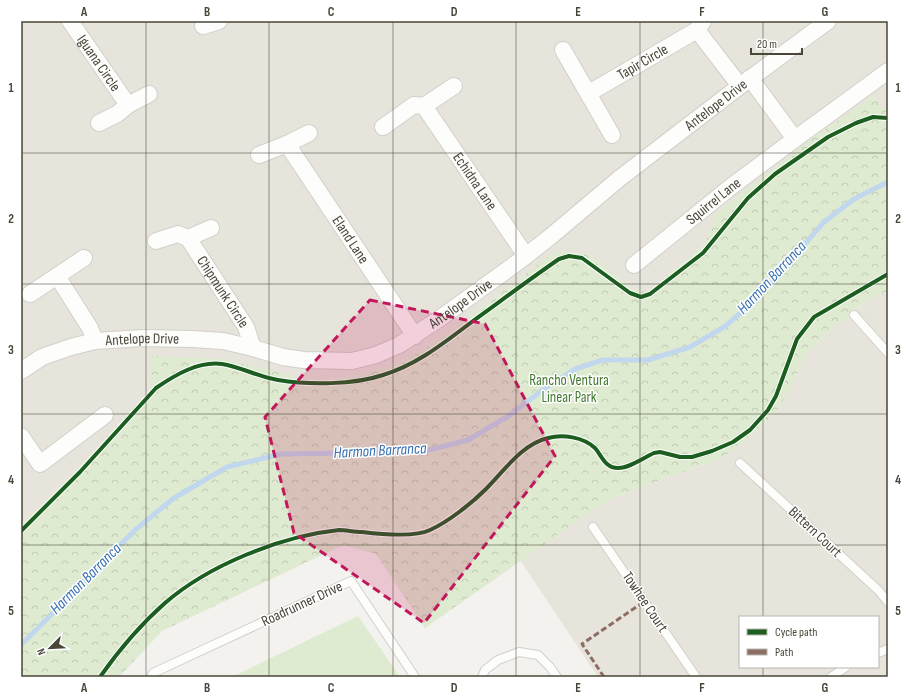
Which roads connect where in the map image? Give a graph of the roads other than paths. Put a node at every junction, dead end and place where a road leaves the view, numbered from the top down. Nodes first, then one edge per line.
1 (70, 21) edge
2 (220, 21) edge
3 (828, 21) edge
4 (700, 25) edge
5 (203, 26) dead end
6 (563, 50) dead end
7 (888, 71) edge
8 (745, 82) junction
9 (454, 86) dead end
10 (588, 93) junction
11 (149, 94) dead end
12 (128, 105) junction
13 (424, 106) junction
14 (99, 123) dead end
15 (383, 127) dead end
16 (309, 133) dead end
17 (612, 135) dead end
18 (795, 139) junction
19 (287, 144) junction
20 (259, 155) dead end
21 (211, 228) dead end
22 (188, 238) junction
23 (156, 241) dead end
24 (526, 256) junction
25 (84, 258) dead end
26 (634, 265) dead end
27 (57, 276) junction
28 (30, 294) dead end
29 (854, 315) dead end
30 (415, 336) junction
31 (95, 341) junction
32 (253, 348) junction
33 (888, 353) edge
34 (21, 371) edge
35 (106, 415) dead end
36 (21, 436) edge
37 (26, 454) edge
38 (740, 463) dead end
39 (594, 527) dead end
40 (888, 602) edge
41 (844, 668) edge
42 (151, 677) edge
43 (415, 677) edge
44 (482, 677) edge
45 (557, 677) edge
46 (696, 677) edge
47 (831, 677) edge

1 - 12 street, Iguana Circle
2 - 5 street
3 - 8 street, Antelope Drive
4 - 8 street, Tapir Circle
4 - 10 street, Tapir Circle
6 - 10 street
7 - 18 street, Squirrel Lane
8 - 18 street
8 - 24 street, Antelope Drive
9 - 13 street
10 - 17 street
11 - 12 street, Iguana Circle
12 - 14 street, Iguana Circle
13 - 15 street
13 - 24 street, Echidna Lane
16 - 19 street
18 - 26 street, Squirrel Lane
19 - 20 street
19 - 30 street, Eland Lane
21 - 22 street, Chipmunk Circle
22 - 23 street, Chipmunk Circle
22 - 32 street, Chipmunk Circle
24 - 30 street, Antelope Drive
25 - 27 street
27 - 28 street
27 - 31 street
29 - 33 lane
30 - 32 street, Antelope Drive
31 - 32 street, Antelope Drive
31 - 34 street, Antelope Drive
35 - 37 street
36 - 37 street
38 - 40 lane, Bittern Court
39 - 46 lane, Towhee Court
41 - 47 lane
42 - 43 lane, Roadrunner Drive
44 - 45 lane

